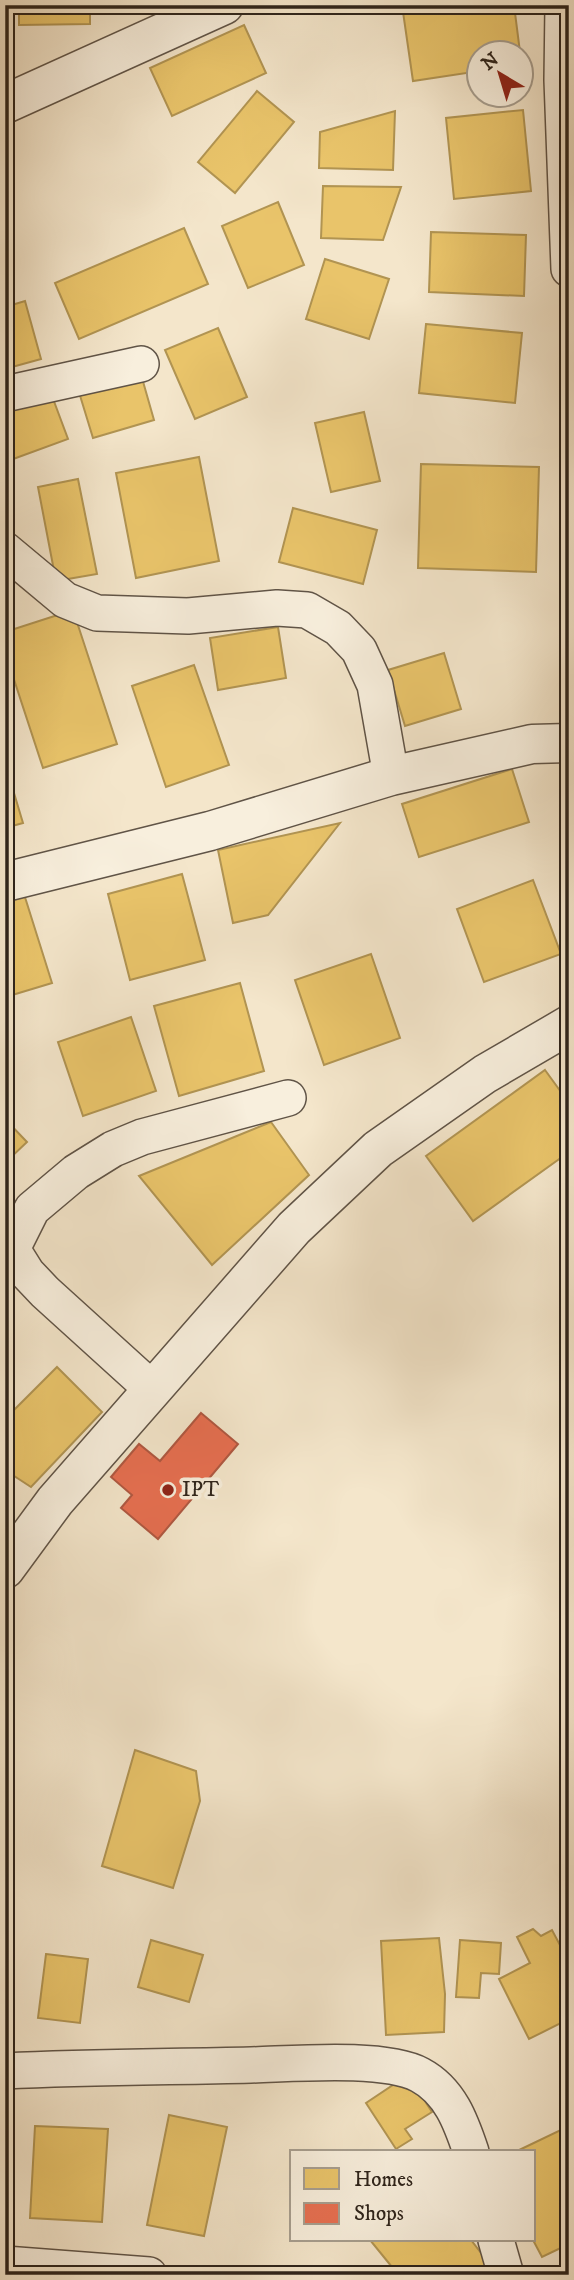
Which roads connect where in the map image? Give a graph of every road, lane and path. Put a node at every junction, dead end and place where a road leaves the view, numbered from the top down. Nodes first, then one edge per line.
1 (224, 5) edge
2 (563, 5) edge
3 (565, 80) edge
4 (5, 104) edge
5 (569, 269) edge
6 (141, 364) dead end
7 (5, 394) edge
8 (5, 550) edge
9 (569, 743) edge
10 (391, 776) junction
11 (5, 883) edge
12 (569, 1025) edge
13 (288, 1098) dead end
14 (9, 1249) edge
15 (153, 1390) junction
16 (5, 1569) edge
17 (5, 2071) edge
18 (470, 2150) edge
19 (497, 2242) edge
20 (5, 2264) edge
21 (149, 2275) edge
22 (506, 2275) edge

1 - 4 street
2 - 3 street
3 - 5 street
6 - 7 street
8 - 10 street
9 - 10 street
10 - 11 street
12 - 15 street
13 - 14 street
14 - 15 street
15 - 16 street
17 - 18 street
19 - 22 street
20 - 21 street

